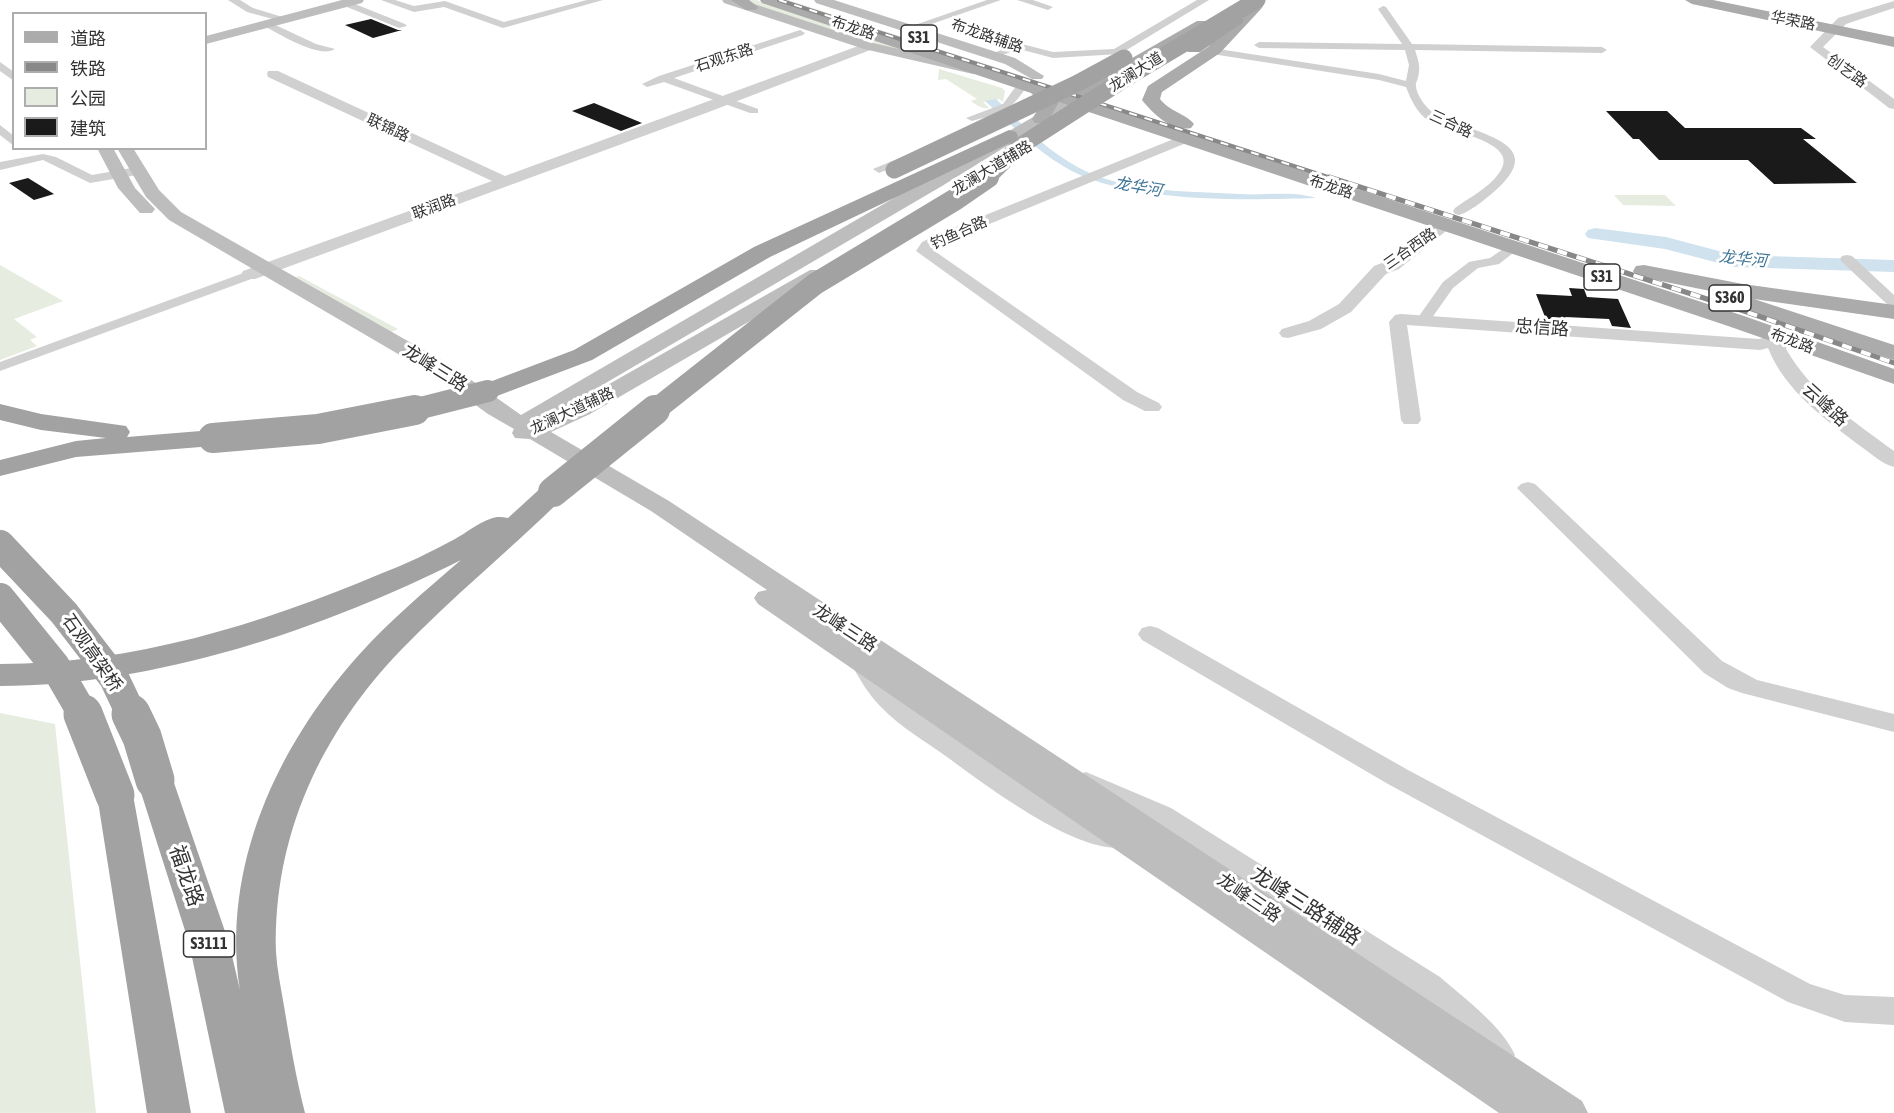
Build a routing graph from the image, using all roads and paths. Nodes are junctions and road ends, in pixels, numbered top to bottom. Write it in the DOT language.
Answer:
graph roads {
  1 [pos="233,0"];
  2 [pos="386,0"];
  3 [pos="598,0"];
  4 [pos="729,0"];
  5 [pos="767,0"];
  6 [pos="801,0"];
  7 [pos="809,0"];
  8 [pos="996,0"];
  9 [pos="1022,0"];
  10 [pos="1204,0"];
  11 [pos="1692,0"];
  12 [pos="1721,0"];
  13 [pos="350,1"];
  14 [pos="1248,2"];
  15 [pos="744,4"];
  16 [pos="824,4"];
  17 [pos="1894,4"];
  18 [pos="1048,7"];
  19 [pos="1383,9"];
  20 [pos="284,19"];
  21 [pos="269,25"];
  22 [pos="402,26"];
  23 [pos="1838,27"];
  24 [pos="911,28"];
  25 [pos="1154,29"];
  26 [pos="800,33"];
  27 [pos="1894,37"];
  28 [pos="207,39"];
  29 [pos="207,39"];
  30 [pos="1894,42"];
  31 [pos="1196,45"];
  32 [pos="1259,45"];
  33 [pos="869,46"];
  34 [pos="1408,48"];
  35 [pos="330,49"];
  36 [pos="1602,50"];
  37 [pos="987,56"];
  38 [pos="0,64"];
  39 [pos="964,64"];
  40 [pos="1116,73"];
  41 [pos="273,74"];
  42 [pos="1138,74"];
  43 [pos="992,75"];
  44 [pos="663,78"];
  45 [pos="12,79"];
  46 [pos="1031,82"];
  47 [pos="647,84"];
  48 [pos="1410,85"];
  49 [pos="1088,99"];
  50 [pos="725,101"];
  51 [pos="1894,105"];
  52 [pos="754,111"];
  53 [pos="1154,114"];
  54 [pos="1040,119"];
  55 [pos="1134,121"];
  56 [pos="1060,126"];
  57 [pos="0,128"];
  58 [pos="1185,131"];
  59 [pos="12,141"];
  60 [pos="1015,142"];
  61 [pos="20,150"];
  62 [pos="106,150"];
  63 [pos="126,150"];
  64 [pos="0,159"];
  65 [pos="0,166"];
  66 [pos="879,169"];
  67 [pos="137,171"];
  68 [pos="118,175"];
  69 [pos="503,181"];
  70 [pos="889,210"];
  71 [pos="912,217"];
  72 [pos="1452,218"];
  73 [pos="1512,247"];
  74 [pos="1852,263"];
  75 [pos="1644,271"];
  76 [pos="258,272"];
  77 [pos="1626,284"];
  78 [pos="1894,303"];
  79 [pos="1894,313"];
  80 [pos="1424,319"];
  81 [pos="1816,326"];
  82 [pos="1894,327"];
  83 [pos="1288,333"];
  84 [pos="1845,336"];
  85 [pos="1784,337"];
  86 [pos="1894,353"];
  87 [pos="722,356"];
  88 [pos="0,367"];
  89 [pos="1894,377"];
  90 [pos="487,396"];
  91 [pos="562,397"];
  92 [pos="1152,407"];
  93 [pos="582,409"];
  94 [pos="0,412"];
  95 [pos="1411,420"];
  96 [pos="524,430"];
  97 [pos="213,438"];
  98 [pos="575,455"];
  99 [pos="1894,461"];
  100 [pos="0,468"];
  101 [pos="1528,488"];
  102 [pos="553,492"];
  103 [pos="0,545"];
  104 [pos="0,598"];
  105 [pos="1150,634"];
  106 [pos="0,675"];
  107 [pos="1894,723"];
  108 [pos="155,780"];
  109 [pos="1894,1011"];
  110 [pos="1527,1098"];
  111 [pos="169,1113"];
  112 [pos="247,1113"];
  113 [pos="283,1113"];
  114 [pos="1569,1113"];
  1 -- 20 [label="street"];
  2 -- 3 [label="street"];
  4 -- 15 [label="main road, 布龙路辅路"];
  5 -- 39 [label="main road, 布龙路 / S31"];
  6 -- 16 [label="main road, 布龙路 / S31"];
  7 -- 16 [label="main road"];
  8 -- 24 [label="street"];
  9 -- 18 [label="street"];
  10 -- 25 [label="street"];
  11 -- 23 [label="main road, 华荣路"];
  12 -- 23 [label="main road, 华荣路"];
  13 -- 20 [label="main road"];
  13 -- 21 [label="main road"];
  13 -- 22 [label="street"];
  14 -- 31 [label="main road"];
  14 -- 31 [label="main road, 龙澜大道辅路"];
  14 -- 42 [label="main road, 龙澜大道辅路"];
  14 -- 60 [label="highway, 龙澜大道, bridge"];
  14 -- 90 [label="highway, bridge"];
  15 -- 33 [label="main road, 布龙路辅路"];
  16 -- 24 [label="main road, 布龙路辅路"];
  16 -- 37 [label="main road, 布龙路 / S31"];
  17 -- 23 [label="street, 创艺路"];
  19 -- 34 [label="street"];
  20 -- 28 [label="main road"];
  21 -- 29 [label="main road"];
  21 -- 35 [label="street"];
  23 -- 27 [label="main road, 华荣路"];
  23 -- 30 [label="main road, 华荣路"];
  23 -- 51 [label="street, 创艺路"];
  24 -- 37 [label="main road, 布龙路辅路"];
  25 -- 31 [label="street"];
  25 -- 37 [label="street"];
  26 -- 44 [label="street, 石观东路"];
  31 -- 40 [label="main road, 龙澜大道辅路"];
  31 -- 48 [label="street"];
  31 -- 58 [label="main road"];
  31 -- 87 [label="highway, bridge"];
  32 -- 34 [label="street"];
  33 -- 43 [label="main road, 布龙路辅路"];
  33 -- 50 [label="street, 联润路"];
  34 -- 36 [label="street"];
  34 -- 48 [label="street"];
  37 -- 39 [label="main road"];
  37 -- 46 [label="main road, 布龙路 / S31"];
  38 -- 45 [label="street"];
  39 -- 43 [label="main road, 布龙路 / S31"];
  40 -- 46 [label="main road"];
  40 -- 49 [label="main road, 龙澜大道辅路"];
  41 -- 69 [label="street, 联锦路"];
  42 -- 49 [label="main road, 龙澜大道辅路"];
  42 -- 53 [label="main road"];
  43 -- 46 [label="main road, 布龙路 / S31"];
  44 -- 47 [label="street, 石观东路"];
  44 -- 50 [label="street"];
  46 -- 49 [label="main road, 布龙路 / S31"];
  46 -- 54 [label="main road"];
  46 -- 66 [label="street"];
  48 -- 72 [label="street, 三合路"];
  49 -- 53 [label="main road, 布龙路 / S31"];
  49 -- 54 [label="main road, 龙澜大道辅路"];
  49 -- 55 [label="main road, 布龙路 / S31"];
  49 -- 56 [label="main road, 龙澜大道辅路"];
  50 -- 52 [label="street"];
  50 -- 69 [label="street, 联润路"];
  53 -- 58 [label="main road, 布龙路 / S31"];
  54 -- 60 [label="main road, 龙澜大道辅路"];
  55 -- 56 [label="main road"];
  55 -- 58 [label="main road, 布龙路 / S31"];
  56 -- 60 [label="main road, 龙澜大道辅路, bridge"];
  57 -- 59 [label="street"];
  58 -- 72 [label="main road, 布龙路 / S31"];
  58 -- 72 [label="main road, 布龙路 / S31"];
  58 -- 92 [label="street, 钓鱼合路"];
  60 -- 70 [label="main road, 龙澜大道辅路"];
  60 -- 71 [label="main road, 龙澜大道辅路"];
  60 -- 87 [label="highway, bridge"];
  60 -- 90 [label="highway"];
  61 -- 64 [label="street"];
  62 -- 68 [label="main road, 龙峰三路"];
  63 -- 67 [label="main road, 龙峰三路"];
  65 -- 68 [label="street"];
  67 -- 68 [label="street"];
  67 -- 76 [label="main road, 龙峰三路"];
  68 -- 76 [label="main road, 龙峰三路"];
  69 -- 76 [label="street, 联润路"];
  70 -- 71 [label="main road"];
  70 -- 91 [label="main road, 龙澜大道辅路"];
  71 -- 93 [label="main road, 龙澜大道辅路"];
  72 -- 73 [label="main road, 布龙路 / S31"];
  72 -- 75 [label="main road, 布龙路 / S31"];
  72 -- 83 [label="street, 三合西路"];
  73 -- 77 [label="main road, 布龙路 / S31"];
  73 -- 80 [label="street"];
  74 -- 78 [label="street"];
  75 -- 77 [label="main road"];
  75 -- 79 [label="main road"];
  75 -- 81 [label="main road, 布龙路 / S360"];
  76 -- 88 [label="street, 联润路"];
  76 -- 90 [label="main road, 龙峰三路"];
  76 -- 96 [label="main road, 龙峰三路"];
  77 -- 85 [label="main road, 布龙路 / S31"];
  79 -- 81 [label="main road"];
  80 -- 85 [label="street, 忠信路"];
  80 -- 95 [label="street, 忠信路"];
  81 -- 84 [label="main road, 布龙路 / S360"];
  81 -- 85 [label="main road"];
  82 -- 84 [label="main road"];
  84 -- 85 [label="main road"];
  84 -- 86 [label="main road, 布龙路 / S360"];
  85 -- 89 [label="main road, 布龙路"];
  85 -- 99 [label="street, 云峰路"];
  87 -- 102 [label="highway, bridge"];
  90 -- 91 [label="main road"];
  90 -- 96 [label="main road, 龙峰三路"];
  90 -- 97 [label="highway, bridge"];
  91 -- 96 [label="main road, 龙澜大道辅路"];
  93 -- 96 [label="main road, 龙澜大道辅路"];
  93 -- 98 [label="main road"];
  94 -- 97 [label="highway"];
  96 -- 98 [label="main road, 龙峰三路"];
  96 -- 110 [label="main road, 龙峰三路"];
  97 -- 100 [label="highway"];
  98 -- 110 [label="main road, 龙峰三路"];
  101 -- 107 [label="street"];
  102 -- 106 [label="highway"];
  102 -- 113 [label="highway"];
  103 -- 108 [label="highway, 石观高架桥 / S3111, bridge"];
  104 -- 111 [label="highway, 石观高架桥, bridge"];
  105 -- 109 [label="street"];
  108 -- 112 [label="highway, 福龙路 / S3111"];
  110 -- 114 [label="main road, 龙峰三路"];
}
